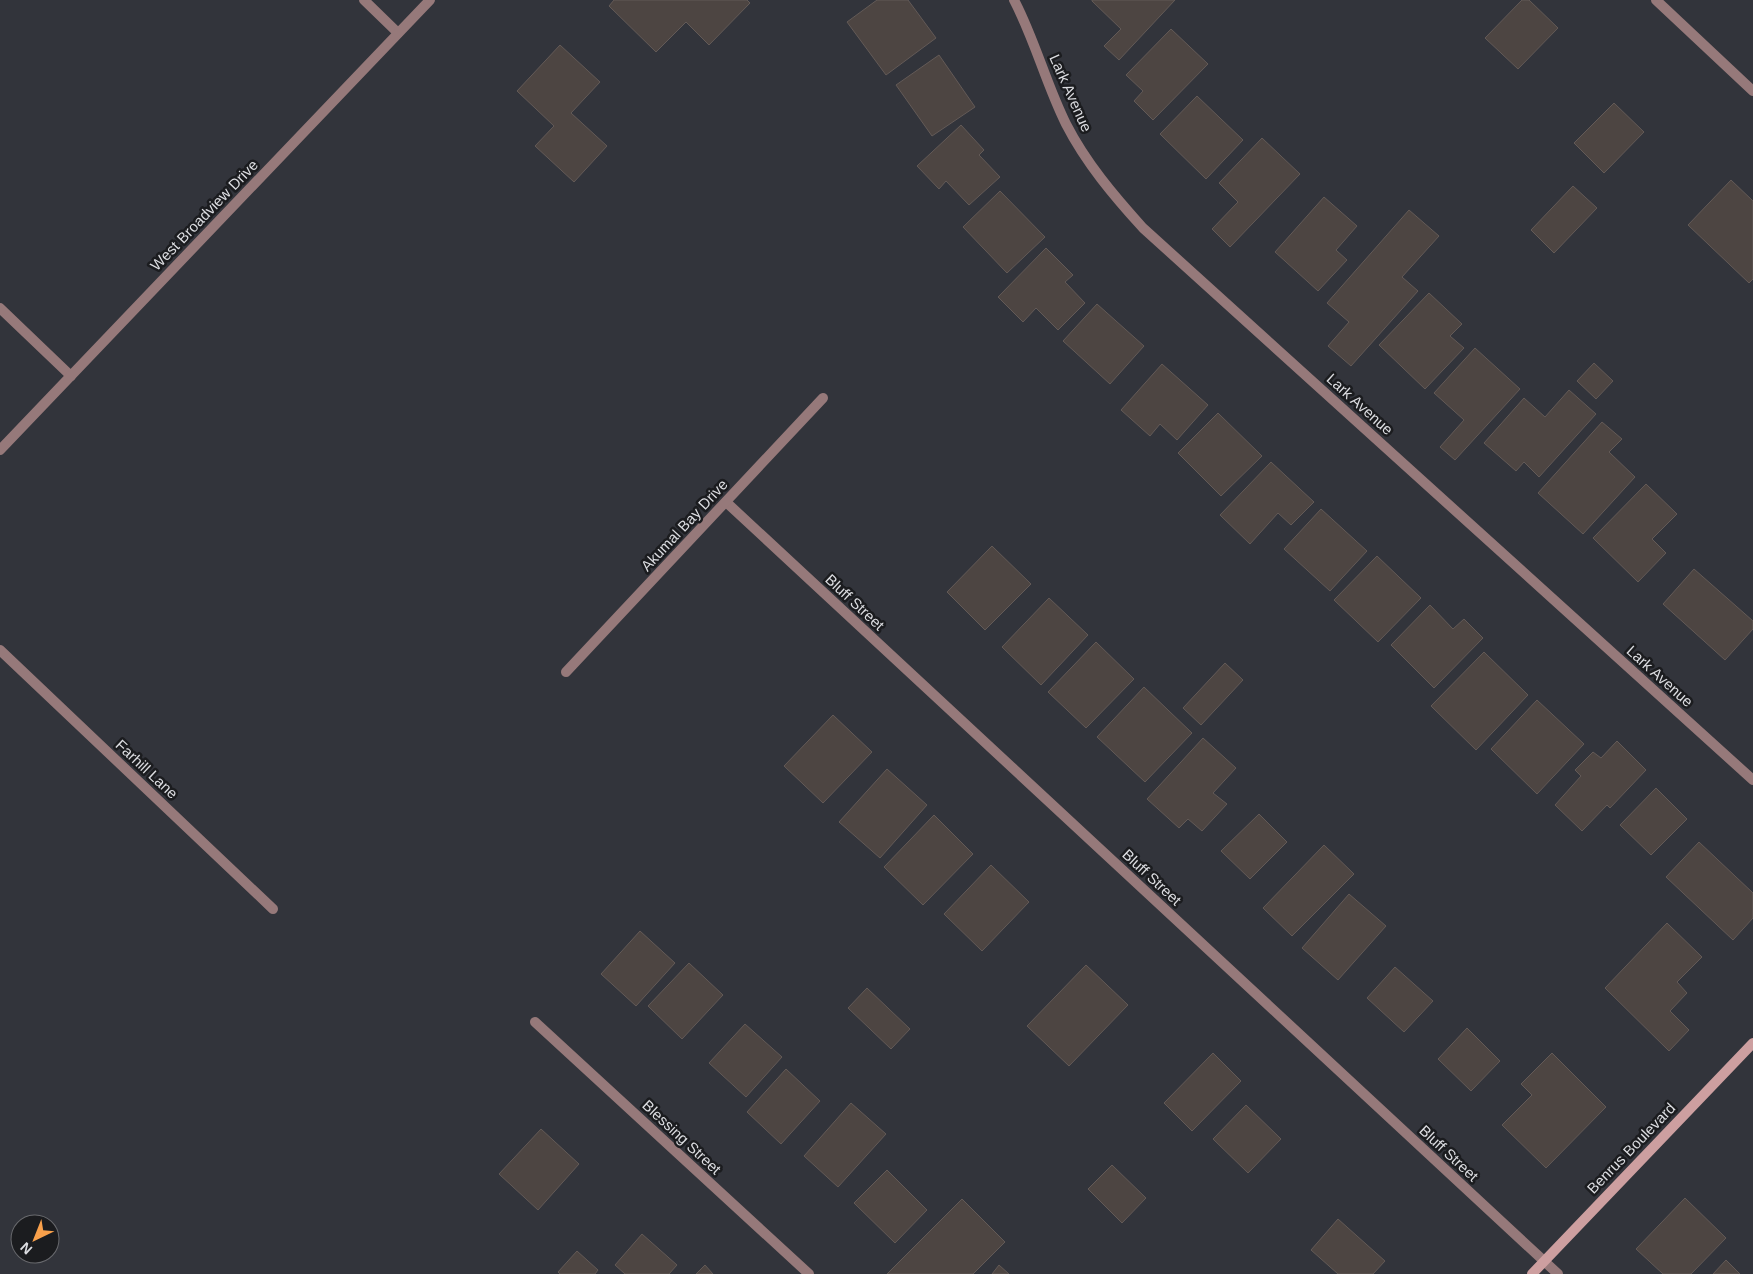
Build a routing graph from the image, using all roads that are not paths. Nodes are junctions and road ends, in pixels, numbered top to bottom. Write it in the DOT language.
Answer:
graph roads {
  1 [pos="364,0"];
  2 [pos="430,0"];
  3 [pos="1014,0"];
  4 [pos="1656,0"];
  5 [pos="398,33"];
  6 [pos="1753,91"];
  7 [pos="0,308"];
  8 [pos="71,376"];
  9 [pos="823,398"];
  10 [pos="0,450"];
  11 [pos="726,502"];
  12 [pos="0,650"];
  13 [pos="566,672"];
  14 [pos="1753,780"];
  15 [pos="273,909"];
  16 [pos="535,1022"];
  17 [pos="1753,1043"];
  18 [pos="1544,1261"];
  19 [pos="809,1274"];
  20 [pos="1532,1274"];
  21 [pos="1558,1274"];
  1 -- 5 [label="street"];
  2 -- 5 [label="street, West Broadview Drive"];
  3 -- 14 [label="street, Lark Avenue"];
  4 -- 6 [label="street"];
  5 -- 8 [label="street, West Broadview Drive"];
  7 -- 8 [label="street"];
  8 -- 10 [label="street, West Broadview Drive"];
  9 -- 11 [label="street, Akumal Bay Drive"];
  11 -- 13 [label="street, Akumal Bay Drive"];
  11 -- 18 [label="street, Bluff Street"];
  12 -- 15 [label="street, Farhill Lane"];
  16 -- 19 [label="street, Blessing Street"];
  17 -- 18 [label="street, Benrus Boulevard"];
  18 -- 20 [label="street, Benrus Boulevard"];
  18 -- 21 [label="street, Bluff Street"];
}
